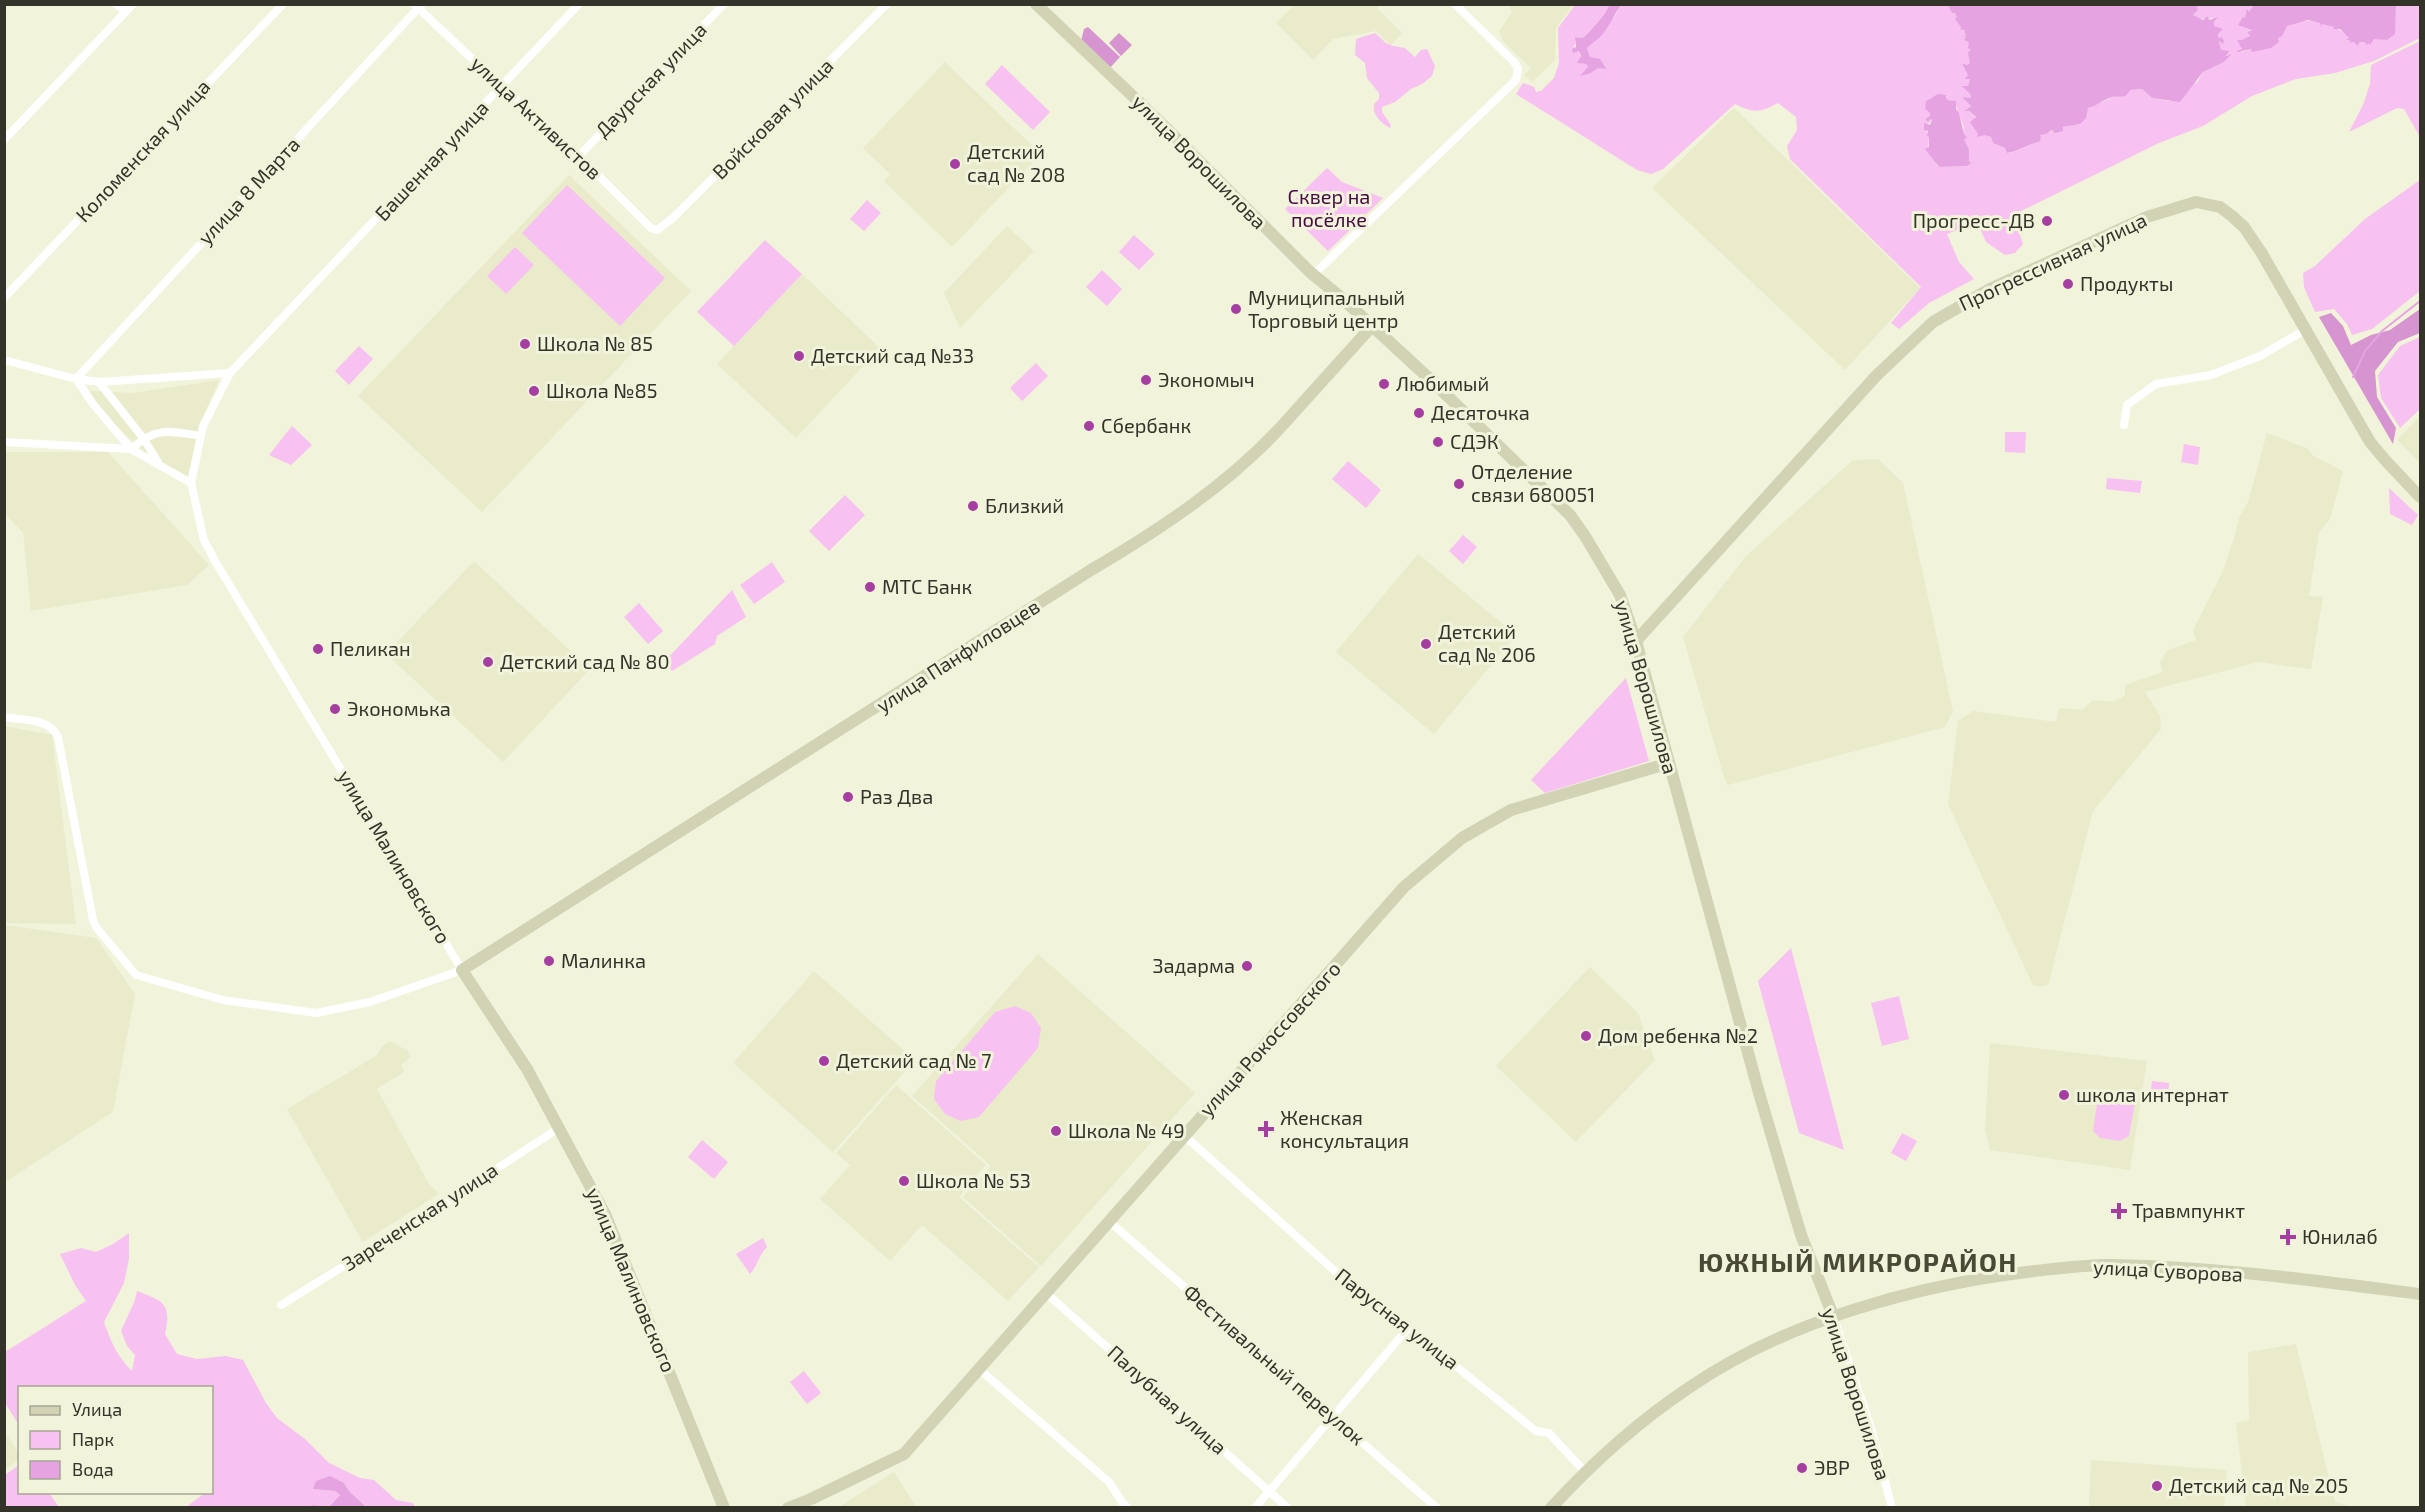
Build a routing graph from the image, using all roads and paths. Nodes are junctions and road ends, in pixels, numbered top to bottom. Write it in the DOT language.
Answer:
graph roads {
  1 [pos="116,4"];
  2 [pos="133,4"];
  3 [pos="283,4"];
  4 [pos="579,4"];
  5 [pos="724,4"];
  6 [pos="887,4"];
  7 [pos="1036,4"];
  8 [pos="1455,4"];
  9 [pos="419,6"];
  10 [pos="125,11"];
  11 [pos="502,87"];
  12 [pos="4,140"];
  13 [pos="579,156"];
  14 [pos="657,230"];
  15 [pos="358,239"];
  16 [pos="1313,275"];
  17 [pos="4,298"];
  18 [pos="1372,326"];
  19 [pos="2305,330"];
  20 [pos="4,360"];
  21 [pos="230,373"];
  22 [pos="76,379"];
  23 [pos="99,382"];
  24 [pos="2124,425"];
  25 [pos="201,436"];
  26 [pos="143,438"];
  27 [pos="4,442"];
  28 [pos="131,449"];
  29 [pos="159,465"];
  30 [pos="191,483"];
  31 [pos="2421,497"];
  32 [pos="1636,641"];
  33 [pos="4,717"];
  34 [pos="1669,763"];
  35 [pos="462,970"];
  36 [pos="559,1128"];
  37 [pos="1185,1136"];
  38 [pos="1110,1222"];
  39 [pos="1046,1293"];
  40 [pos="2421,1294"];
  41 [pos="282,1305"];
  42 [pos="1834,1318"];
  43 [pos="1409,1328"];
  44 [pos="979,1369"];
  45 [pos="1333,1416"];
  46 [pos="1585,1472"];
  47 [pos="1269,1491"];
  48 [pos="724,1508"];
  49 [pos="788,1508"];
  50 [pos="1128,1508"];
  51 [pos="1255,1508"];
  52 [pos="1288,1508"];
  53 [pos="1437,1508"];
  54 [pos="1551,1508"];
  55 [pos="1892,1508"];
  1 -- 10 [label="street"];
  2 -- 10 [label="street"];
  3 -- 17 [label="street, Коломенская улица"];
  4 -- 11 [label="street, Башенная улица"];
  5 -- 13 [label="street, Даурская улица"];
  6 -- 14 [label="street, Войсковая улица"];
  7 -- 16 [label="street, улица Ворошилова"];
  8 -- 16 [label="street"];
  9 -- 11 [label="street, улица Активистов"];
  9 -- 22 [label="street, улица 8 Марта"];
  10 -- 12 [label="street"];
  11 -- 13 [label="street, улица Активистов"];
  11 -- 15 [label="street, Башенная улица"];
  13 -- 14 [label="street, улица Активистов"];
  15 -- 21 [label="street, улица Малиновского"];
  16 -- 18 [label="street, улица Ворошилова"];
  18 -- 32 [label="street, улица Ворошилова"];
  18 -- 35 [label="street, улица Панфиловцев"];
  19 -- 24 [label="street"];
  19 -- 31 [label="street, Прогрессивная улица"];
  19 -- 32 [label="street, Прогрессивная улица"];
  20 -- 22 [label="street"];
  21 -- 23 [label="street"];
  21 -- 25 [label="street, улица Малиновского"];
  22 -- 23 [label="street"];
  22 -- 28 [label="street"];
  23 -- 26 [label="street"];
  25 -- 26 [label="street"];
  25 -- 30 [label="street, улица Малиновского"];
  26 -- 28 [label="street"];
  26 -- 29 [label="street"];
  27 -- 28 [label="street"];
  28 -- 29 [label="street"];
  29 -- 30 [label="street"];
  30 -- 35 [label="street, улица Малиновского"];
  32 -- 34 [label="street, улица Ворошилова"];
  33 -- 35 [label="street"];
  34 -- 37 [label="street, улица Рокоссовского"];
  34 -- 42 [label="street, улица Ворошилова"];
  35 -- 36 [label="street, улица Малиновского"];
  36 -- 41 [label="street, Зареченская улица"];
  36 -- 48 [label="street, улица Малиновского"];
  37 -- 38 [label="street, улица Рокоссовского"];
  37 -- 43 [label="street, Парусная улица"];
  38 -- 39 [label="street, улица Рокоссовского"];
  38 -- 45 [label="street, Фестивальный переулок"];
  39 -- 44 [label="street, улица Рокоссовского"];
  39 -- 47 [label="street, Палубная улица"];
  40 -- 42 [label="street, улица Суворова"];
  42 -- 46 [label="street, улица Суворова"];
  42 -- 55 [label="street, улица Ворошилова"];
  43 -- 45 [label="street"];
  43 -- 46 [label="street, Парусная улица"];
  44 -- 49 [label="street, улица Рокоссовского"];
  44 -- 50 [label="street"];
  45 -- 47 [label="street"];
  45 -- 53 [label="street, Фестивальный переулок"];
  46 -- 54 [label="street, улица Суворова"];
  47 -- 51 [label="street"];
  47 -- 52 [label="street, Палубная улица"];
}
